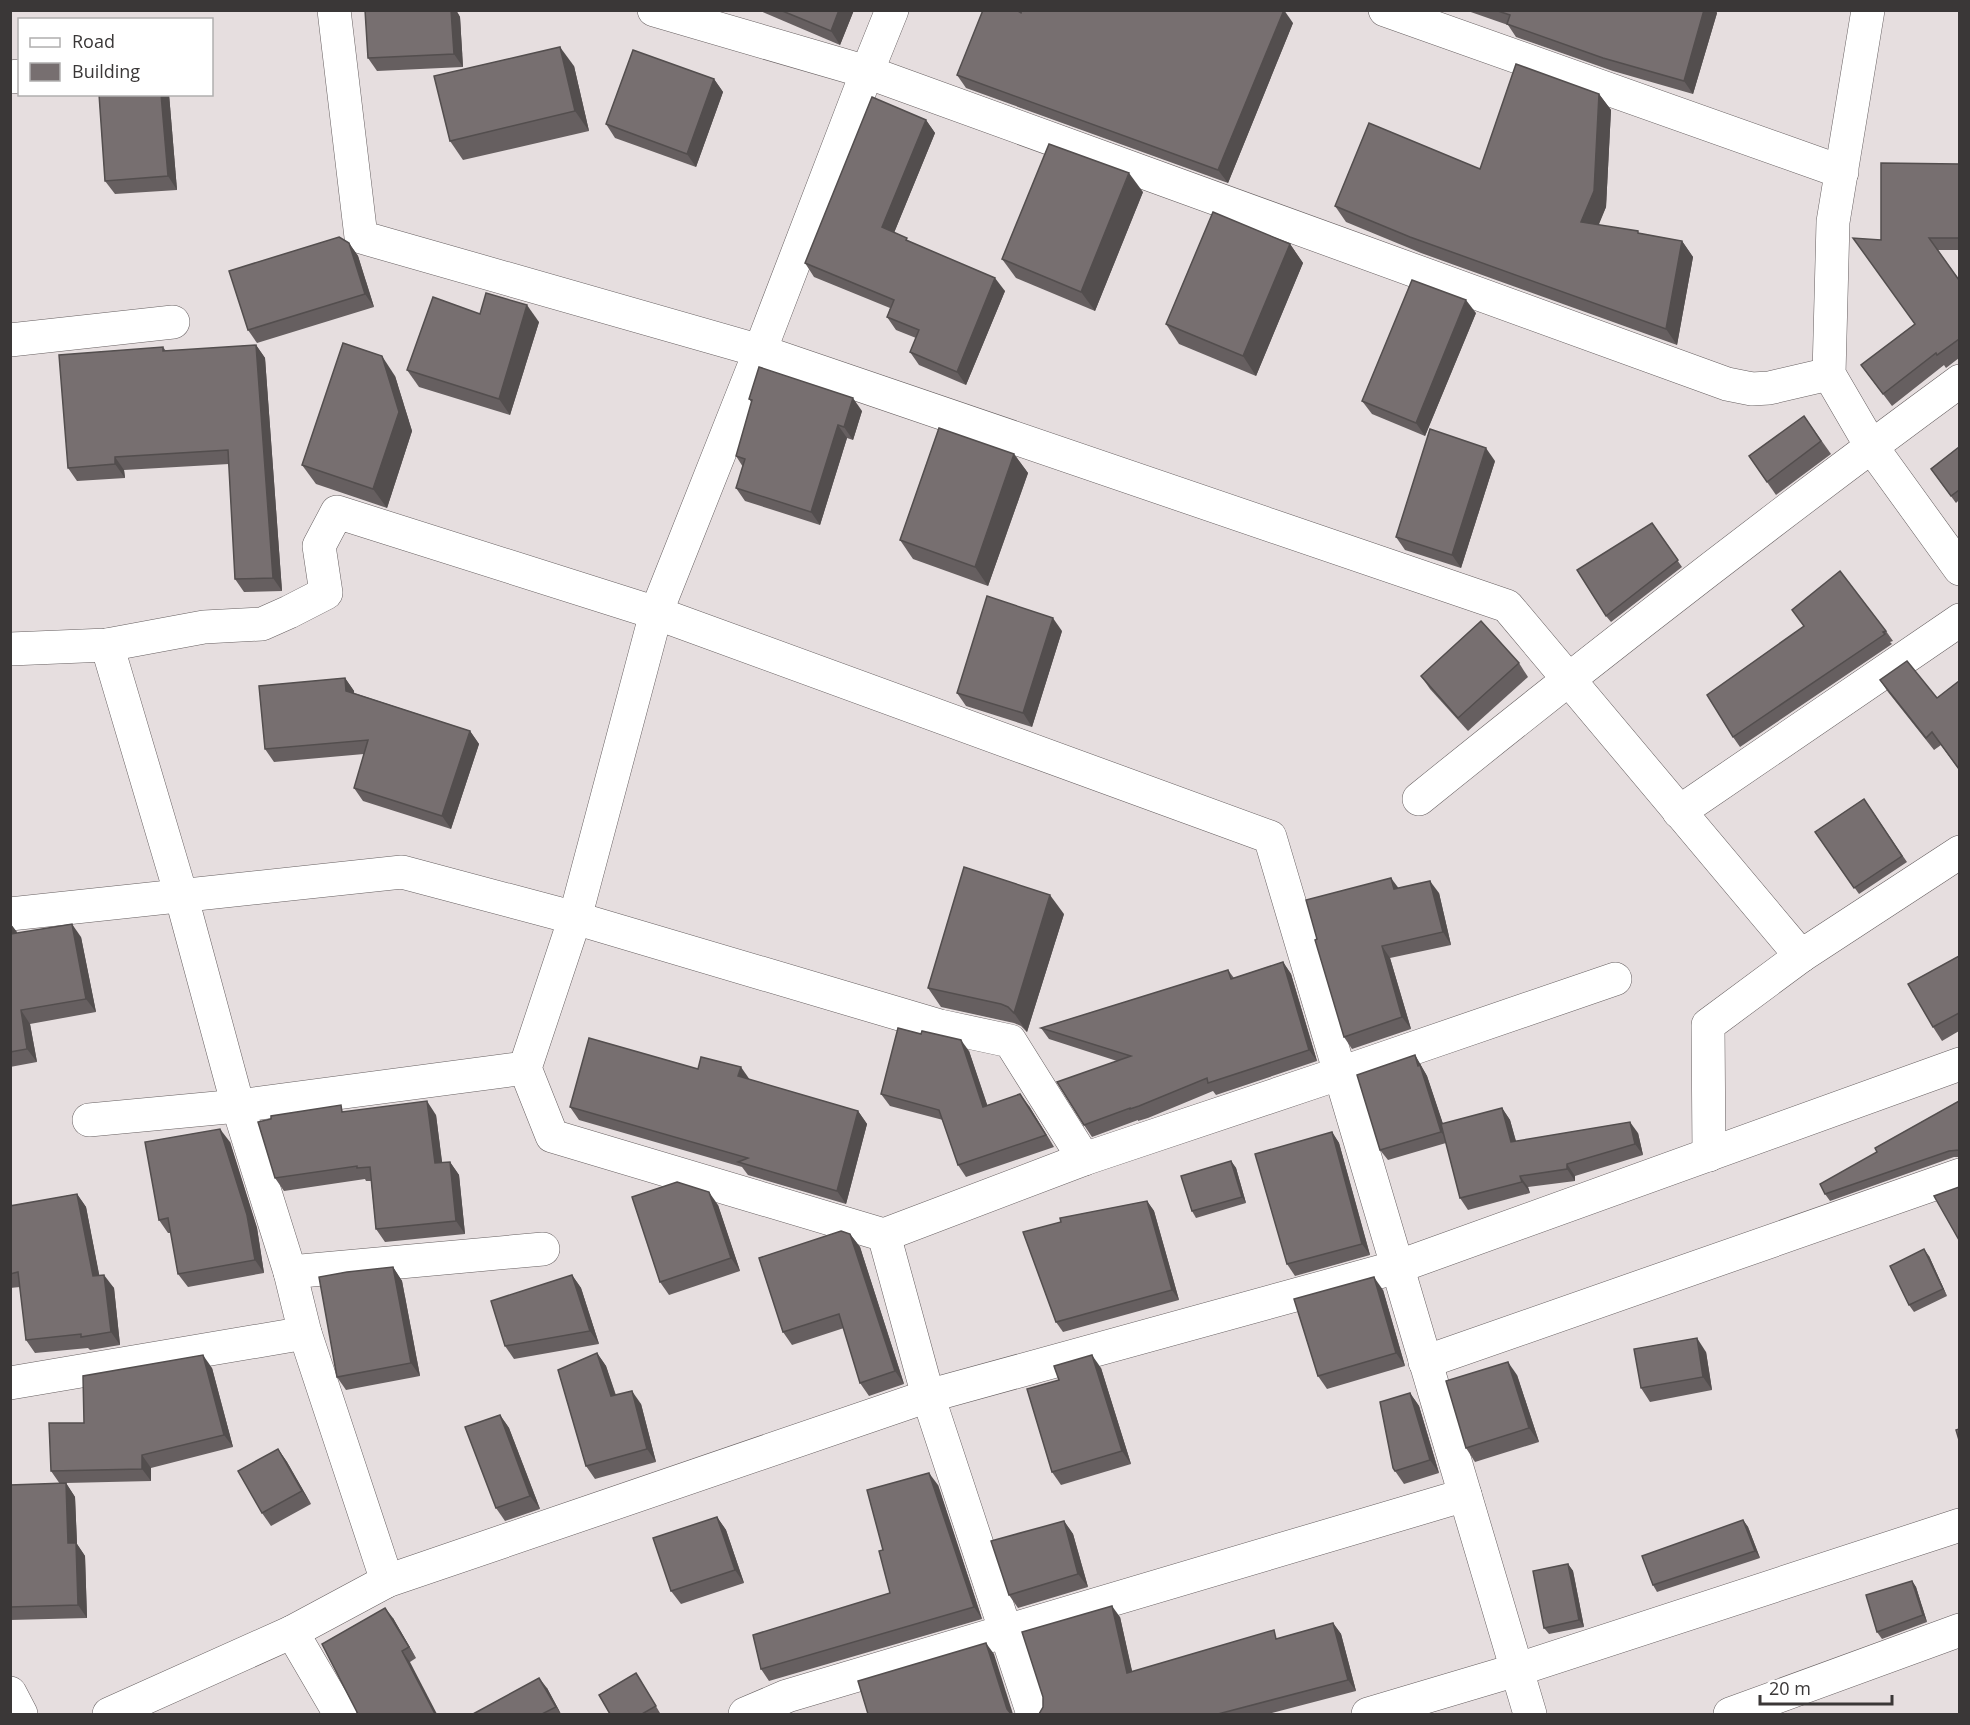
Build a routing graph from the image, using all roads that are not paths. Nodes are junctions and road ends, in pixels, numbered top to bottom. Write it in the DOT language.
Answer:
graph roads {
  1 [pos="334,10"];
  2 [pos="654,10"];
  3 [pos="892,10"];
  4 [pos="1385,10"];
  5 [pos="1868,10"];
  6 [pos="867,72"];
  7 [pos="1842,172"];
  8 [pos="173,322"];
  9 [pos="10,340"];
  10 [pos="760,351"];
  11 [pos="1829,374"];
  12 [pos="1959,381"];
  13 [pos="1871,446"];
  14 [pos="1959,569"];
  15 [pos="656,614"];
  16 [pos="1959,620"];
  17 [pos="107,645"];
  18 [pos="10,649"];
  19 [pos="1569,678"];
  20 [pos="1419,799"];
  21 [pos="1679,812"];
  22 [pos="1959,852"];
  23 [pos="181,895"];
  24 [pos="10,914"];
  25 [pos="575,918"];
  26 [pos="1801,956"];
  27 [pos="1615,980"];
  28 [pos="1959,1064"];
  29 [pos="525,1068"];
  30 [pos="1341,1073"];
  31 [pos="237,1106"];
  32 [pos="89,1120"];
  33 [pos="1709,1155"];
  34 [pos="1084,1158"];
  35 [pos="1959,1175"];
  36 [pos="884,1235"];
  37 [pos="543,1249"];
  38 [pos="1397,1267"];
  39 [pos="290,1272"];
  40 [pos="305,1333"];
  41 [pos="1425,1362"];
  42 [pos="10,1383"];
  43 [pos="927,1396"];
  44 [pos="1465,1495"];
  45 [pos="1959,1525"];
  46 [pos="387,1581"];
  47 [pos="1959,1630"];
  48 [pos="1005,1631"];
  49 [pos="292,1632"];
  50 [pos="1516,1671"];
  51 [pos="10,1693"];
  52 [pos="1766,1709"];
  53 [pos="21,1714"];
  54 [pos="109,1714"];
  55 [pos="340,1714"];
  56 [pos="745,1714"];
  57 [pos="1034,1714"];
  58 [pos="1368,1714"];
  59 [pos="1530,1714"];
  60 [pos="1730,1714"];
  1 -- 10 [label="street"];
  2 -- 6 [label="street"];
  3 -- 6 [label="street"];
  4 -- 7 [label="street"];
  5 -- 7 [label="street"];
  6 -- 10 [label="street"];
  6 -- 11 [label="street"];
  7 -- 11 [label="street"];
  8 -- 9 [label="street"];
  10 -- 15 [label="street"];
  10 -- 19 [label="street"];
  11 -- 13 [label="street"];
  12 -- 13 [label="street"];
  13 -- 14 [label="street"];
  13 -- 19 [label="street"];
  15 -- 17 [label="street"];
  15 -- 25 [label="street"];
  15 -- 30 [label="street"];
  16 -- 21 [label="street"];
  17 -- 18 [label="street"];
  17 -- 23 [label="street"];
  19 -- 20 [label="street"];
  19 -- 21 [label="street"];
  21 -- 26 [label="street"];
  22 -- 26 [label="street"];
  23 -- 24 [label="street"];
  23 -- 25 [label="street"];
  23 -- 31 [label="street"];
  25 -- 29 [label="street"];
  25 -- 34 [label="street"];
  26 -- 33 [label="street"];
  27 -- 30 [label="street"];
  28 -- 33 [label="street"];
  29 -- 31 [label="street"];
  29 -- 36 [label="street"];
  30 -- 34 [label="street"];
  30 -- 38 [label="street"];
  31 -- 32 [label="street"];
  31 -- 39 [label="street"];
  33 -- 38 [label="street"];
  34 -- 36 [label="street"];
  35 -- 41 [label="street"];
  36 -- 43 [label="street"];
  37 -- 39 [label="street"];
  38 -- 41 [label="street"];
  38 -- 43 [label="street"];
  39 -- 40 [label="street"];
  40 -- 42 [label="street"];
  40 -- 46 [label="street"];
  41 -- 44 [label="street"];
  43 -- 46 [label="street"];
  43 -- 48 [label="street"];
  44 -- 48 [label="street"];
  44 -- 50 [label="street"];
  45 -- 50 [label="street"];
  46 -- 49 [label="street"];
  47 -- 52 [label="street"];
  48 -- 56 [label="street"];
  48 -- 57 [label="street"];
  49 -- 54 [label="street"];
  49 -- 55 [label="street"];
  50 -- 58 [label="street"];
  50 -- 59 [label="street"];
  51 -- 53 [label="street"];
  52 -- 60 [label="street"];
}
